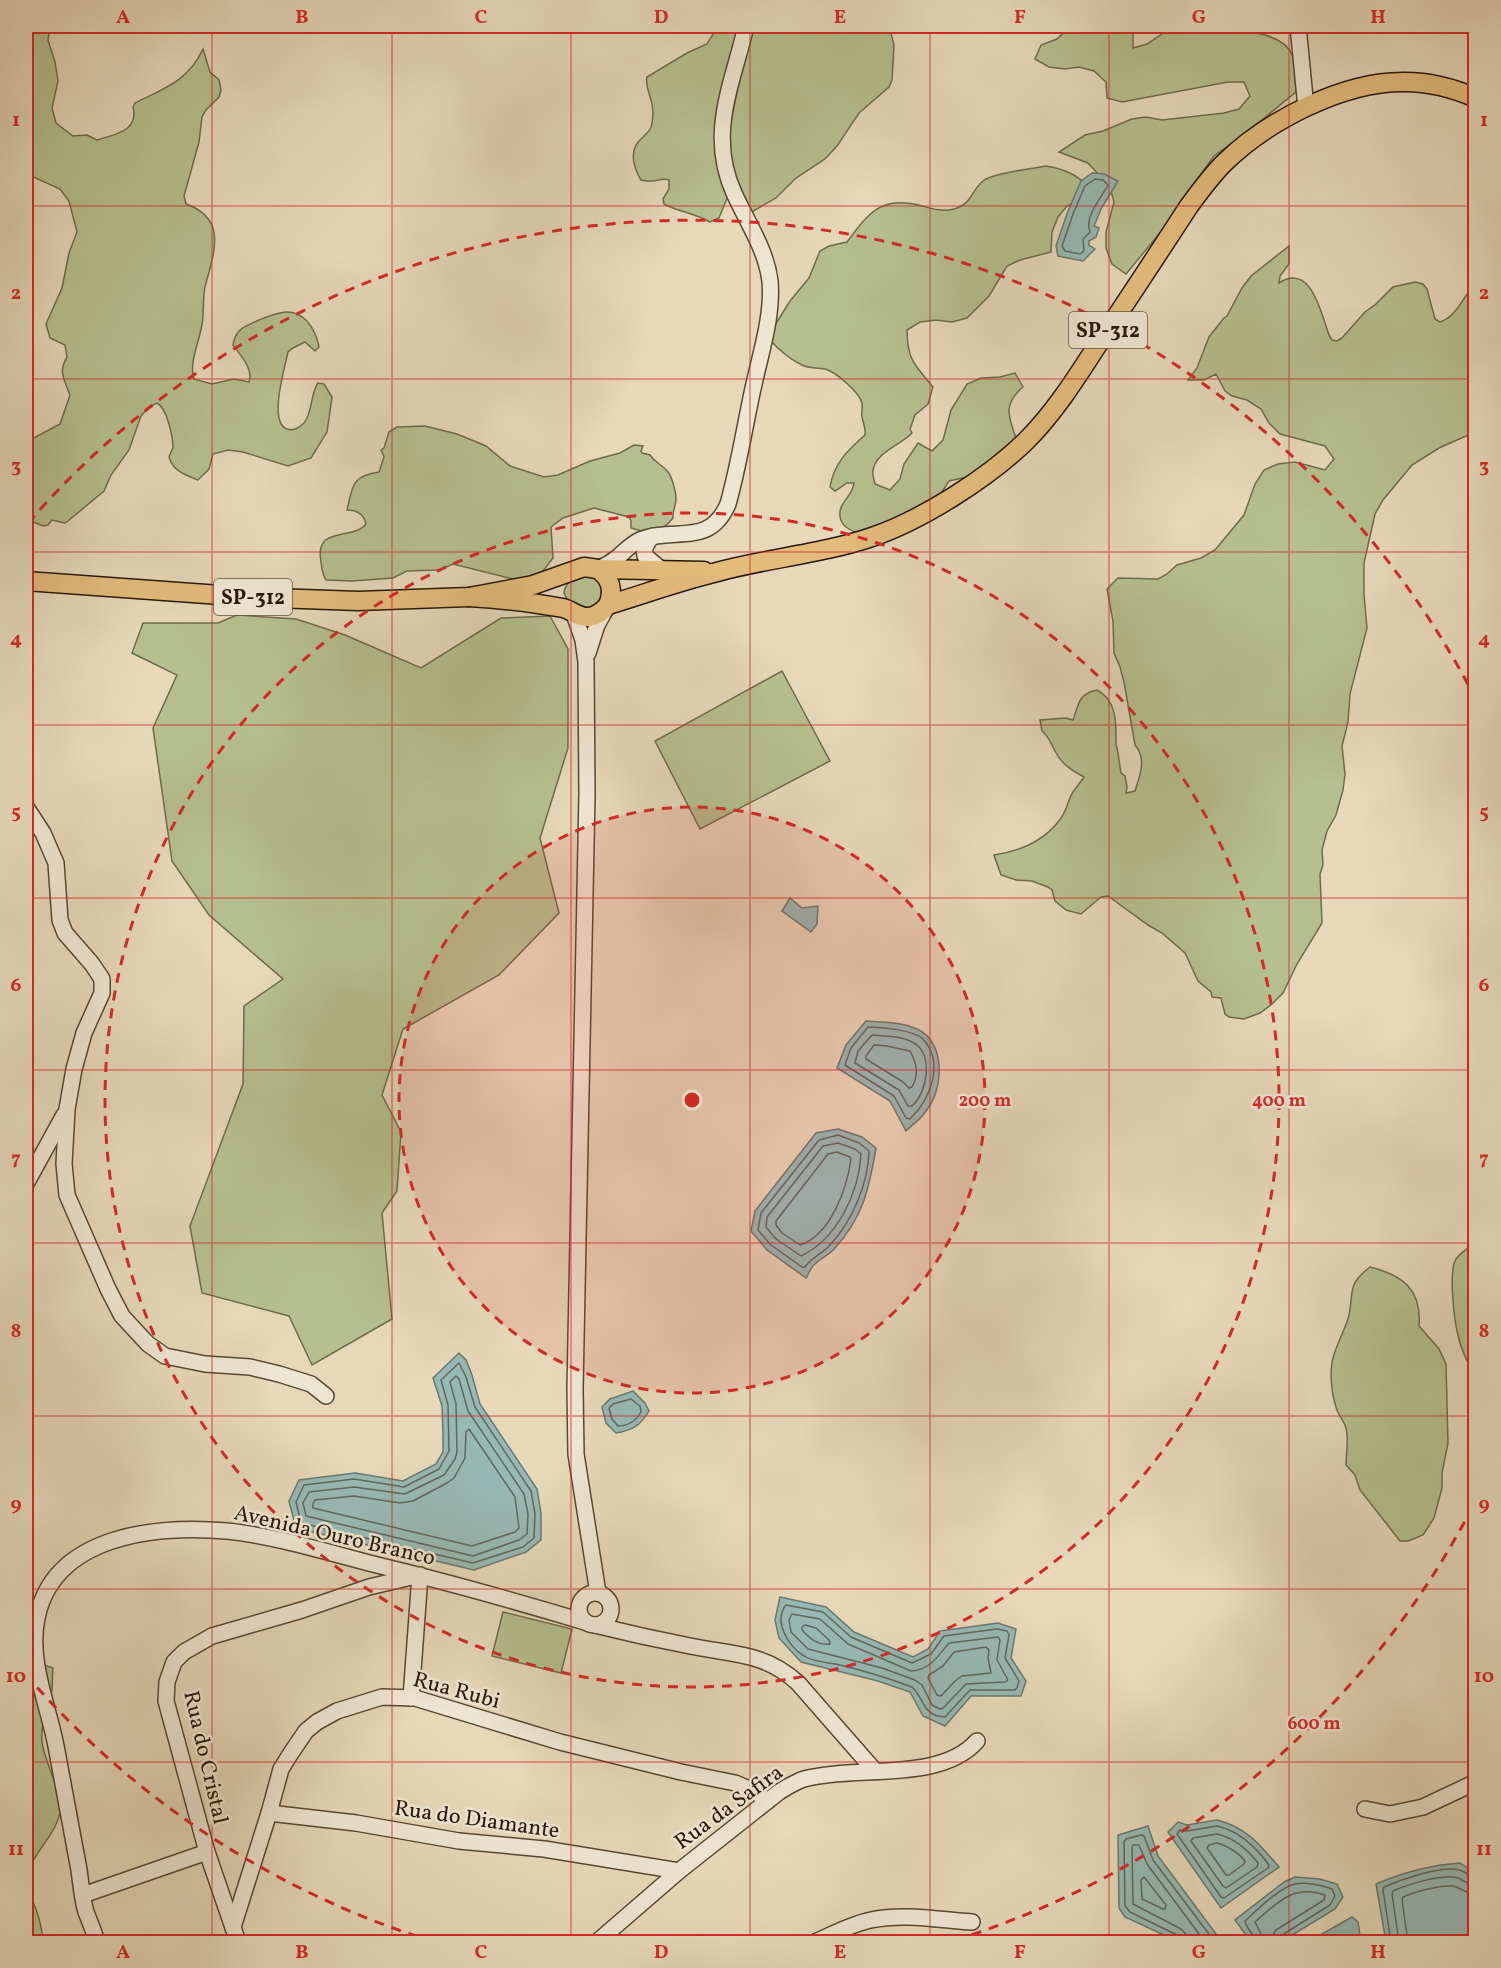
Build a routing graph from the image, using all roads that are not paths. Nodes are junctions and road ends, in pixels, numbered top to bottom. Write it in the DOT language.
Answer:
graph roads {
  1 [pos="746,26"];
  2 [pos="1298,26"];
  3 [pos="1476,98"];
  4 [pos="1306,108"];
  5 [pos="653,536"];
  6 [pos="598,569"];
  7 [pos="662,570"];
  8 [pos="718,571"];
  9 [pos="570,573"];
  10 [pos="30,580"];
  11 [pos="469,597"];
  12 [pos="608,605"];
  13 [pos="571,611"];
  14 [pos="585,662"];
  15 [pos="26,807"];
  16 [pos="67,1109"];
  17 [pos="26,1184"];
  18 [pos="326,1396"];
  19 [pos="420,1575"];
  20 [pos="598,1593"];
  21 [pos="581,1600"];
  22 [pos="558,1614"];
  23 [pos="596,1622"];
  24 [pos="411,1698"];
  25 [pos="977,1741"];
  26 [pos="874,1771"];
  27 [pos="1476,1782"];
  28 [pos="767,1801"];
  29 [pos="1365,1809"];
  30 [pos="269,1812"];
  31 [pos="207,1852"];
  32 [pos="679,1871"];
  33 [pos="84,1895"];
  34 [pos="972,1923"];
  35 [pos="233,1927"];
  36 [pos="97,1942"];
  37 [pos="238,1942"];
  38 [pos="597,1942"];
  39 [pos="815,1942"];
  1 -- 5 [label="street"];
  2 -- 4 [label="street"];
  3 -- 4 [label="main road, SP-312"];
  4 -- 8 [label="main road, SP-312"];
  5 -- 6 [label="street"];
  5 -- 7 [label="street"];
  6 -- 7 [label="main road, SP-312"];
  6 -- 9 [label="main road, SP-312"];
  6 -- 12 [label="main road"];
  7 -- 8 [label="main road, SP-312"];
  8 -- 12 [label="main road, SP-312"];
  9 -- 11 [label="main road, SP-312"];
  9 -- 13 [label="main road"];
  10 -- 11 [label="main road, SP-312"];
  11 -- 13 [label="main road, SP-312"];
  12 -- 13 [label="main road, SP-312"];
  12 -- 14 [label="street"];
  13 -- 14 [label="street"];
  14 -- 20 [label="street"];
  15 -- 16 [label="street"];
  16 -- 17 [label="street"];
  16 -- 18 [label="street"];
  19 -- 22 [label="street, Avenida Ouro Branco"];
  19 -- 24 [label="street"];
  19 -- 31 [label="street, Rua do Cristal"];
  19 -- 33 [label="street, Avenida Ouro Branco"];
  20 -- 21 [label="street"];
  20 -- 23 [label="street"];
  21 -- 22 [label="street"];
  21 -- 23 [label="street"];
  22 -- 23 [label="street, Avenida Ouro Branco"];
  23 -- 26 [label="street, Avenida Ouro Branco"];
  24 -- 28 [label="street, Rua Rubi"];
  24 -- 30 [label="street, Rua Rubi"];
  25 -- 26 [label="street, Rua da Safira"];
  26 -- 28 [label="street, Rua da Safira"];
  27 -- 29 [label="street"];
  28 -- 32 [label="street, Rua da Safira"];
  30 -- 32 [label="street, Rua do Diamante"];
  30 -- 35 [label="street, Rua Rubi"];
  31 -- 33 [label="street"];
  31 -- 35 [label="street, Rua do Cristal"];
  32 -- 38 [label="street, Rua da Safira"];
  33 -- 36 [label="street, Avenida Ouro Branco"];
  34 -- 39 [label="street"];
  35 -- 37 [label="street, Rua do Cristal"];
}
